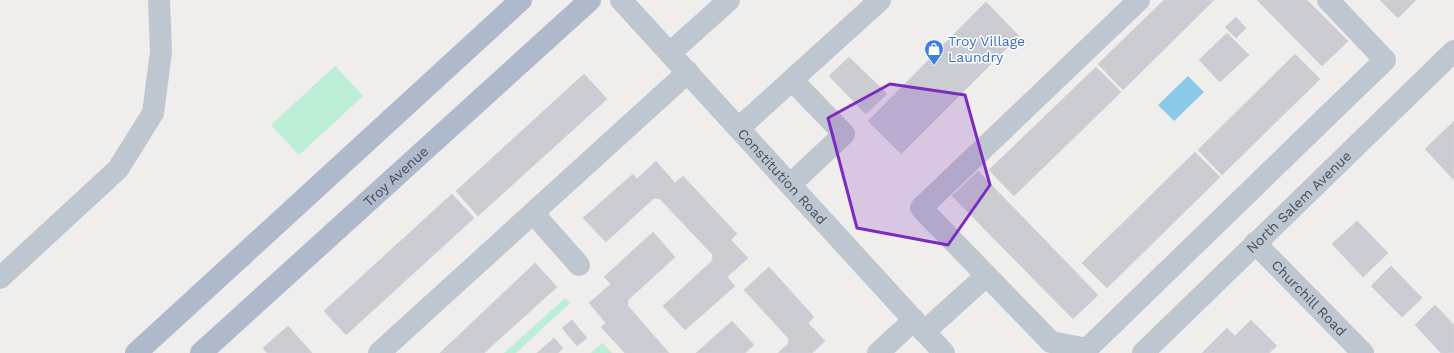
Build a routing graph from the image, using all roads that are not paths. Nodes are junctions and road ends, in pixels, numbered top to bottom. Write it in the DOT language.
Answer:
graph roads {
  1 [pos="159,0"];
  2 [pos="521,0"];
  3 [pos="590,0"];
  4 [pos="621,0"];
  5 [pos="729,0"];
  6 [pos="880,0"];
  7 [pos="1139,0"];
  8 [pos="1328,0"];
  9 [pos="1454,51"];
  10 [pos="670,53"];
  11 [pos="688,72"];
  12 [pos="792,80"];
  13 [pos="740,128"];
  14 [pos="791,184"];
  15 [pos="533,213"];
  16 [pos="1255,243"];
  17 [pos="579,265"];
  18 [pos="986,276"];
  19 [pos="0,278"];
  20 [pos="919,326"];
  21 [pos="136,353"];
  22 [pos="201,353"];
  23 [pos="379,353"];
  24 [pos="878,353"];
  25 [pos="944,353"];
  26 [pos="1143,353"];
  27 [pos="1363,353"];
  1 -- 19 [label="street"];
  2 -- 21 [label="main road"];
  3 -- 22 [label="main road, Troy Avenue"];
  4 -- 10 [label="street, Constitution Road"];
  5 -- 10 [label="street"];
  6 -- 12 [label="street"];
  7 -- 18 [label="street"];
  8 -- 18 [label="street"];
  9 -- 16 [label="street, North Salem Avenue"];
  10 -- 11 [label="street, Constitution Road"];
  11 -- 13 [label="street, Constitution Road"];
  11 -- 15 [label="street"];
  12 -- 13 [label="street"];
  12 -- 14 [label="street"];
  13 -- 14 [label="street, Constitution Road"];
  14 -- 20 [label="street, Constitution Road"];
  15 -- 17 [label="street"];
  15 -- 23 [label="street"];
  16 -- 26 [label="street, North Salem Avenue"];
  16 -- 27 [label="street, Churchill Road"];
  18 -- 20 [label="street"];
  20 -- 24 [label="street"];
  20 -- 25 [label="street, Constitution Road"];
}
